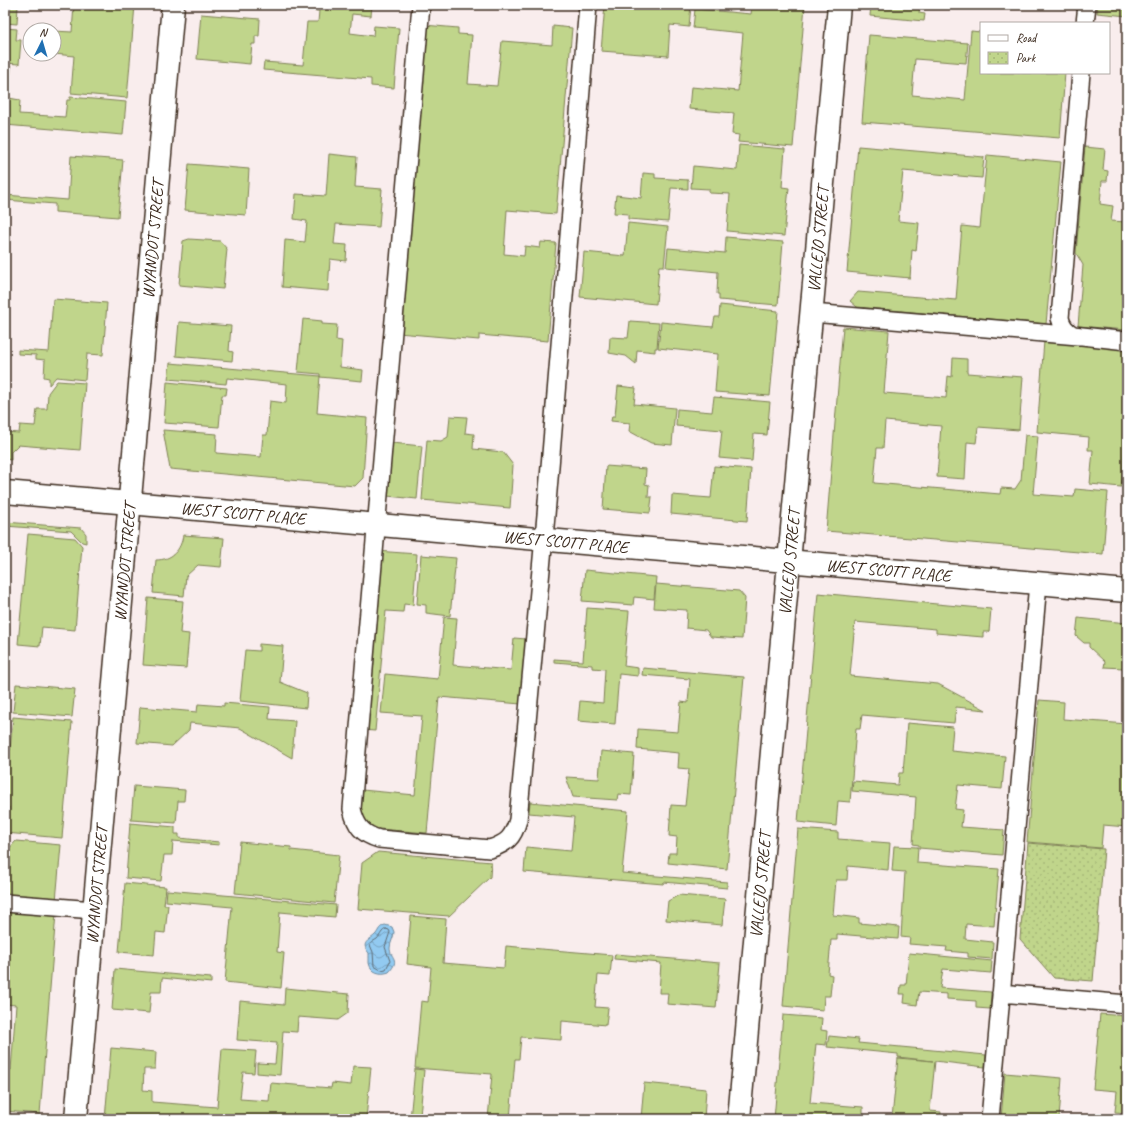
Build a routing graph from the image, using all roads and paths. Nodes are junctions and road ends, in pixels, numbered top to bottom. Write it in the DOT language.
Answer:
graph roads {
  1 [pos="173,5"];
  2 [pos="421,5"];
  3 [pos="588,5"];
  4 [pos="839,5"];
  5 [pos="1087,5"];
  6 [pos="1085,22"];
  7 [pos="1081,74"];
  8 [pos="1060,311"];
  9 [pos="812,313"];
  10 [pos="1036,332"];
  11 [pos="1080,336"];
  12 [pos="1127,340"];
  13 [pos="5,492"];
  14 [pos="129,503"];
  15 [pos="376,525"];
  16 [pos="544,540"];
  17 [pos="789,561"];
  18 [pos="1038,583"];
  19 [pos="1127,591"];
  20 [pos="5,903"];
  21 [pos="94,910"];
  22 [pos="1001,993"];
  23 [pos="1127,1004"];
  24 [pos="76,1119"];
  25 [pos="739,1119"];
  26 [pos="990,1119"];
  1 -- 14 [label="street, WYANDOT STREET"];
  2 -- 15 [label="lane"];
  3 -- 16 [label="lane"];
  4 -- 9 [label="street, VALLEJO STREET"];
  5 -- 6 [label="lane"];
  7 -- 8 [label="lane"];
  8 -- 10 [label="lane"];
  8 -- 11 [label="lane"];
  9 -- 10 [label="lane"];
  9 -- 17 [label="street, VALLEJO STREET"];
  10 -- 11 [label="lane"];
  11 -- 12 [label="lane"];
  13 -- 14 [label="street, WEST SCOTT PLACE"];
  14 -- 15 [label="street, WEST SCOTT PLACE"];
  14 -- 21 [label="street, WYANDOT STREET"];
  15 -- 16 [label="street, WEST SCOTT PLACE"];
  15 -- 16 [label="lane"];
  16 -- 17 [label="street, WEST SCOTT PLACE"];
  17 -- 18 [label="street, WEST SCOTT PLACE"];
  17 -- 25 [label="street, VALLEJO STREET"];
  18 -- 19 [label="street, WEST SCOTT PLACE"];
  18 -- 22 [label="lane"];
  20 -- 21 [label="lane"];
  21 -- 24 [label="street, WYANDOT STREET"];
  22 -- 23 [label="lane"];
  22 -- 26 [label="lane"];
}
